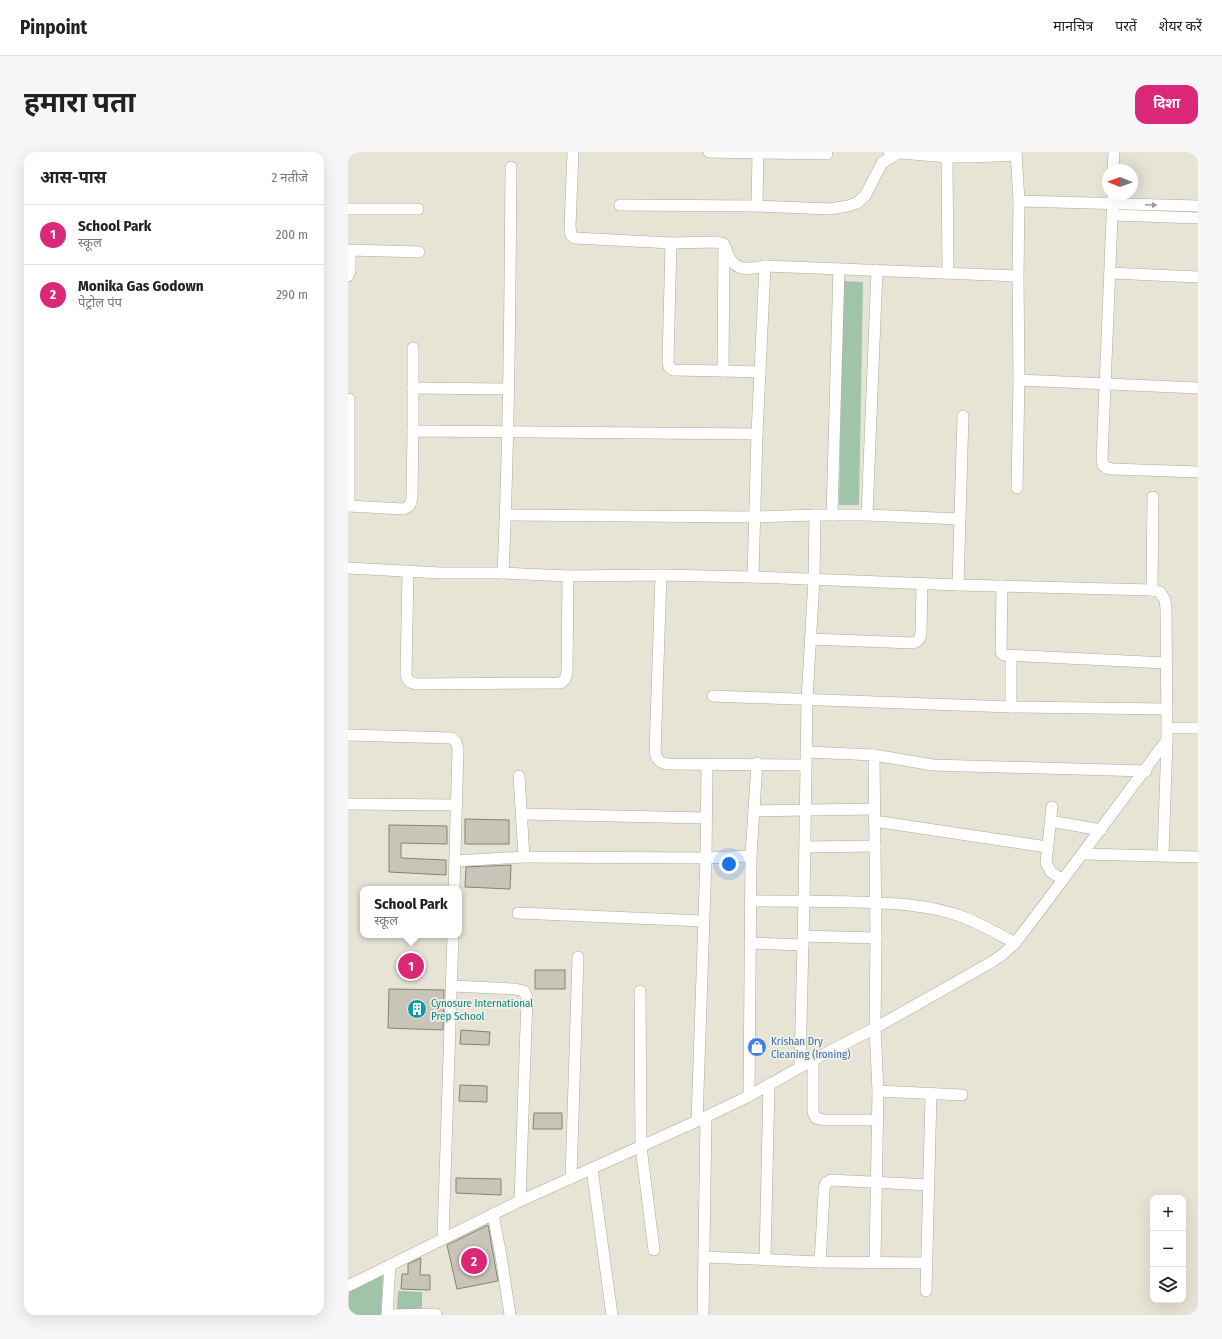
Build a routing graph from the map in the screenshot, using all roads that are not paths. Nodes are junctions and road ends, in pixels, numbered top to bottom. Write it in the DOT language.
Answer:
graph roads {
  1 [pos="573,152"];
  2 [pos="709,152"];
  3 [pos="1114,152"];
  4 [pos="758,153"];
  5 [pos="893,153"];
  6 [pos="827,154"];
  7 [pos="1016,154"];
  8 [pos="947,157"];
  9 [pos="1113,164"];
  10 [pos="511,168"];
  11 [pos="1102,199"];
  12 [pos="1112,200"];
  13 [pos="1124,200"];
  14 [pos="1019,201"];
  15 [pos="620,205"];
  16 [pos="757,206"];
  17 [pos="1198,206"];
  18 [pos="348,209"];
  19 [pos="418,209"];
  20 [pos="1113,215"];
  21 [pos="1198,218"];
  22 [pos="672,243"];
  23 [pos="724,244"];
  24 [pos="419,252"];
  25 [pos="765,266"];
  26 [pos="838,269"];
  27 [pos="877,270"];
  28 [pos="948,273"];
  29 [pos="1110,273"];
  30 [pos="348,276"];
  31 [pos="1018,276"];
  32 [pos="1198,277"];
  33 [pos="413,348"];
  34 [pos="723,371"];
  35 [pos="760,372"];
  36 [pos="1019,380"];
  37 [pos="1104,383"];
  38 [pos="413,388"];
  39 [pos="1198,388"];
  40 [pos="508,389"];
  41 [pos="349,399"];
  42 [pos="964,416"];
  43 [pos="413,431"];
  44 [pos="507,432"];
  45 [pos="757,434"];
  46 [pos="1198,472"];
  47 [pos="1017,488"];
  48 [pos="1153,497"];
  49 [pos="348,506"];
  50 [pos="506,515"];
  51 [pos="815,515"];
  52 [pos="832,515"];
  53 [pos="867,515"];
  54 [pos="754,517"];
  55 [pos="960,519"];
  56 [pos="348,568"];
  57 [pos="408,571"];
  58 [pos="503,573"];
  59 [pos="661,575"];
  60 [pos="568,576"];
  61 [pos="753,577"];
  62 [pos="814,579"];
  63 [pos="922,583"];
  64 [pos="958,585"];
  65 [pos="1002,586"];
  66 [pos="1152,590"];
  67 [pos="810,639"];
  68 [pos="1011,656"];
  69 [pos="1166,663"];
  70 [pos="714,696"];
  71 [pos="806,700"];
  72 [pos="1011,706"];
  73 [pos="1167,709"];
  74 [pos="1168,728"];
  75 [pos="1198,728"];
  76 [pos="348,734"];
  77 [pos="1167,740"];
  78 [pos="806,752"];
  79 [pos="874,755"];
  80 [pos="757,763"];
  81 [pos="707,765"];
  82 [pos="806,765"];
  83 [pos="1146,771"];
  84 [pos="520,776"];
  85 [pos="348,804"];
  86 [pos="456,805"];
  87 [pos="1052,807"];
  88 [pos="874,809"];
  89 [pos="805,810"];
  90 [pos="754,811"];
  91 [pos="522,814"];
  92 [pos="706,818"];
  93 [pos="874,821"];
  94 [pos="1050,821"];
  95 [pos="1101,830"];
  96 [pos="875,846"];
  97 [pos="805,847"];
  98 [pos="1047,847"];
  99 [pos="1083,854"];
  100 [pos="751,856"];
  101 [pos="1163,856"];
  102 [pos="524,857"];
  103 [pos="1198,857"];
  104 [pos="706,858"];
  105 [pos="454,861"];
  106 [pos="1063,880"];
  107 [pos="454,886"];
  108 [pos="804,900"];
  109 [pos="750,901"];
  110 [pos="875,902"];
  111 [pos="518,913"];
  112 [pos="703,921"];
  113 [pos="453,938"];
  114 [pos="876,938"];
  115 [pos="803,940"];
  116 [pos="750,943"];
  117 [pos="1015,943"];
  118 [pos="578,958"];
  119 [pos="452,986"];
  120 [pos="640,991"];
  121 [pos="875,1028"];
  122 [pos="813,1060"];
  123 [pos="800,1067"];
  124 [pos="770,1084"];
  125 [pos="878,1092"];
  126 [pos="931,1094"];
  127 [pos="962,1095"];
  128 [pos="749,1096"];
  129 [pos="702,1119"];
  130 [pos="878,1120"];
  131 [pos="641,1147"];
  132 [pos="592,1169"];
  133 [pos="571,1178"];
  134 [pos="876,1183"];
  135 [pos="929,1185"];
  136 [pos="520,1201"];
  137 [pos="493,1214"];
  138 [pos="443,1238"];
  139 [pos="654,1250"];
  140 [pos="705,1257"];
  141 [pos="766,1260"];
  142 [pos="820,1262"];
  143 [pos="875,1262"];
  144 [pos="927,1263"];
  145 [pos="390,1265"];
  146 [pos="348,1286"];
  147 [pos="926,1291"];
  148 [pos="436,1314"];
  149 [pos="387,1315"];
  150 [pos="510,1315"];
  151 [pos="612,1315"];
  152 [pos="703,1315"];
  1 -- 22 [label="street"];
  2 -- 4 [label="street"];
  3 -- 9 [label="street"];
  4 -- 6 [label="street"];
  4 -- 16 [label="street"];
  5 -- 8 [label="street"];
  5 -- 16 [label="street"];
  7 -- 8 [label="street"];
  7 -- 14 [label="street"];
  8 -- 28 [label="street"];
  10 -- 40 [label="street"];
  11 -- 14 [label="street"];
  12 -- 20 [label="street"];
  13 -- 17 [label="street, one-way"];
  14 -- 31 [label="street"];
  15 -- 16 [label="street"];
  18 -- 19 [label="street"];
  20 -- 21 [label="street"];
  20 -- 29 [label="street"];
  22 -- 23 [label="street"];
  22 -- 34 [label="street"];
  23 -- 25 [label="street"];
  23 -- 34 [label="street"];
  24 -- 30 [label="street"];
  25 -- 26 [label="street"];
  25 -- 35 [label="street"];
  26 -- 27 [label="street"];
  26 -- 52 [label="street"];
  27 -- 28 [label="street"];
  27 -- 53 [label="street"];
  28 -- 31 [label="street"];
  29 -- 32 [label="street"];
  29 -- 37 [label="street"];
  31 -- 36 [label="street"];
  33 -- 38 [label="street"];
  34 -- 35 [label="street"];
  35 -- 45 [label="street"];
  36 -- 37 [label="street"];
  36 -- 47 [label="street"];
  37 -- 39 [label="street"];
  37 -- 46 [label="street"];
  38 -- 40 [label="street"];
  38 -- 43 [label="street"];
  40 -- 44 [label="street"];
  41 -- 49 [label="street"];
  42 -- 55 [label="street"];
  43 -- 44 [label="street"];
  43 -- 49 [label="street"];
  44 -- 45 [label="street"];
  44 -- 50 [label="street"];
  45 -- 54 [label="street"];
  48 -- 66 [label="street"];
  50 -- 54 [label="street"];
  50 -- 58 [label="street"];
  51 -- 52 [label="street"];
  51 -- 54 [label="street"];
  51 -- 62 [label="street"];
  52 -- 53 [label="street"];
  53 -- 55 [label="street"];
  54 -- 61 [label="street"];
  55 -- 64 [label="street"];
  56 -- 57 [label="street"];
  57 -- 58 [label="street"];
  57 -- 60 [label="street"];
  58 -- 60 [label="street"];
  59 -- 60 [label="street"];
  59 -- 61 [label="street"];
  59 -- 81 [label="street"];
  61 -- 62 [label="street"];
  62 -- 63 [label="street"];
  62 -- 67 [label="street"];
  63 -- 64 [label="street"];
  63 -- 67 [label="street"];
  64 -- 65 [label="street"];
  65 -- 66 [label="street"];
  65 -- 68 [label="street"];
  66 -- 69 [label="street"];
  67 -- 71 [label="street"];
  68 -- 69 [label="street"];
  68 -- 72 [label="street"];
  69 -- 73 [label="street"];
  70 -- 71 [label="street"];
  71 -- 72 [label="street"];
  71 -- 78 [label="street"];
  72 -- 73 [label="street"];
  73 -- 74 [label="street"];
  74 -- 75 [label="street"];
  74 -- 77 [label="street"];
  76 -- 86 [label="street"];
  77 -- 83 [label="street"];
  77 -- 101 [label="street"];
  78 -- 79 [label="street"];
  78 -- 82 [label="street"];
  79 -- 83 [label="street"];
  79 -- 88 [label="street"];
  80 -- 81 [label="street"];
  80 -- 82 [label="street"];
  80 -- 90 [label="street"];
  81 -- 92 [label="street"];
  82 -- 89 [label="street"];
  83 -- 95 [label="street"];
  84 -- 91 [label="street"];
  85 -- 86 [label="street"];
  86 -- 105 [label="street"];
  87 -- 94 [label="street"];
  88 -- 89 [label="street"];
  88 -- 93 [label="street"];
  89 -- 90 [label="street"];
  89 -- 97 [label="street"];
  90 -- 100 [label="street"];
  91 -- 92 [label="street"];
  91 -- 102 [label="street"];
  92 -- 104 [label="street"];
  93 -- 96 [label="street"];
  93 -- 98 [label="street"];
  94 -- 95 [label="street"];
  94 -- 98 [label="street"];
  95 -- 99 [label="street"];
  96 -- 97 [label="street"];
  96 -- 110 [label="street"];
  97 -- 108 [label="street"];
  98 -- 106 [label="street"];
  99 -- 101 [label="street"];
  99 -- 106 [label="street"];
  100 -- 104 [label="street"];
  100 -- 109 [label="street"];
  101 -- 103 [label="street"];
  102 -- 104 [label="street"];
  102 -- 105 [label="street"];
  104 -- 112 [label="street"];
  105 -- 107 [label="street"];
  106 -- 117 [label="street"];
  108 -- 109 [label="street"];
  108 -- 110 [label="street"];
  108 -- 115 [label="street"];
  109 -- 116 [label="street"];
  110 -- 114 [label="street"];
  110 -- 117 [label="street"];
  111 -- 112 [label="street"];
  112 -- 129 [label="street"];
  113 -- 119 [label="street"];
  114 -- 115 [label="street"];
  114 -- 121 [label="street"];
  115 -- 116 [label="street"];
  115 -- 123 [label="street"];
  116 -- 128 [label="street"];
  117 -- 121 [label="street"];
  118 -- 133 [label="street"];
  119 -- 136 [label="street"];
  119 -- 138 [label="street"];
  120 -- 131 [label="street"];
  121 -- 122 [label="street"];
  121 -- 125 [label="street"];
  122 -- 123 [label="street"];
  122 -- 130 [label="street"];
  123 -- 124 [label="street"];
  124 -- 128 [label="street"];
  124 -- 141 [label="street"];
  125 -- 126 [label="street"];
  125 -- 130 [label="street"];
  126 -- 127 [label="street"];
  126 -- 135 [label="street"];
  128 -- 129 [label="street"];
  129 -- 131 [label="street"];
  129 -- 140 [label="street"];
  130 -- 134 [label="street"];
  131 -- 132 [label="street"];
  131 -- 139 [label="street"];
  132 -- 133 [label="street"];
  132 -- 151 [label="street"];
  133 -- 136 [label="street"];
  134 -- 135 [label="street"];
  134 -- 142 [label="street"];
  134 -- 143 [label="street"];
  135 -- 144 [label="street"];
  136 -- 137 [label="street"];
  137 -- 138 [label="street"];
  137 -- 150 [label="street"];
  138 -- 145 [label="street"];
  140 -- 141 [label="street"];
  140 -- 152 [label="street"];
  141 -- 142 [label="street"];
  142 -- 143 [label="street"];
  143 -- 144 [label="street"];
  144 -- 147 [label="street"];
  145 -- 146 [label="street"];
  145 -- 149 [label="street"];
  148 -- 149 [label="street"];
}
